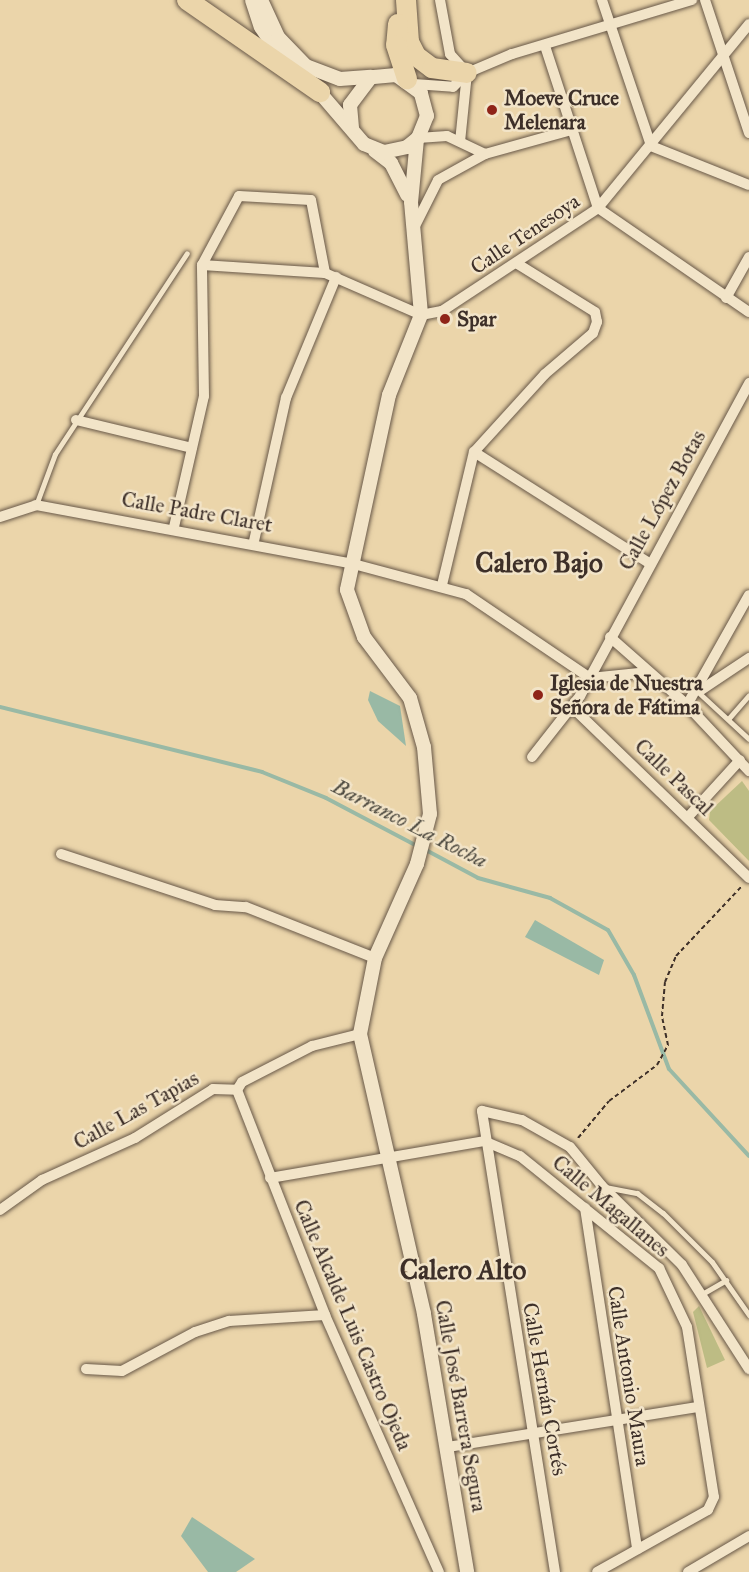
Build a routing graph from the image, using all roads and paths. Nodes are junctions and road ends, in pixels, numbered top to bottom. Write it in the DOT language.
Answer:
graph roads {
  1 [pos="187,0"];
  2 [pos="252,0"];
  3 [pos="261,0"];
  4 [pos="399,0"];
  5 [pos="406,0"];
  6 [pos="440,0"];
  7 [pos="602,0"];
  8 [pos="692,0"];
  9 [pos="705,0"];
  10 [pos="749,24"];
  11 [pos="611,27"];
  12 [pos="545,46"];
  13 [pos="724,56"];
  14 [pos="467,73"];
  15 [pos="371,77"];
  16 [pos="411,81"];
  17 [pos="320,92"];
  18 [pos="352,128"];
  19 [pos="571,130"];
  20 [pos="749,133"];
  21 [pos="417,138"];
  22 [pos="460,142"];
  23 [pos="651,146"];
  24 [pos="373,149"];
  25 [pos="485,154"];
  26 [pos="748,185"];
  27 [pos="411,202"];
  28 [pos="598,208"];
  29 [pos="414,228"];
  30 [pos="187,253"];
  31 [pos="749,257"];
  32 [pos="518,264"];
  33 [pos="202,265"];
  34 [pos="325,273"];
  35 [pos="336,277"];
  36 [pos="726,298"];
  37 [pos="749,312"];
  38 [pos="421,315"];
  39 [pos="749,383"];
  40 [pos="76,420"];
  41 [pos="192,448"];
  42 [pos="474,452"];
  43 [pos="36,505"];
  44 [pos="0,517"];
  45 [pos="174,527"];
  46 [pos="254,541"];
  47 [pos="350,562"];
  48 [pos="649,563"];
  49 [pos="442,585"];
  50 [pos="749,595"];
  51 [pos="610,637"];
  52 [pos="749,658"];
  53 [pos="649,672"];
  54 [pos="590,678"];
  55 [pos="699,691"];
  56 [pos="749,695"];
  57 [pos="687,705"];
  58 [pos="572,707"];
  59 [pos="729,718"];
  60 [pos="749,740"];
  61 [pos="532,757"];
  62 [pos="740,759"];
  63 [pos="749,771"];
  64 [pos="688,817"];
  65 [pos="61,854"];
  66 [pos="749,878"];
  67 [pos="375,958"];
  68 [pos="360,1034"];
  69 [pos="237,1090"];
  70 [pos="484,1141"];
  71 [pos="570,1147"];
  72 [pos="385,1154"];
  73 [pos="270,1178"];
  74 [pos="602,1186"];
  75 [pos="585,1208"];
  76 [pos="0,1210"];
  77 [pos="726,1280"];
  78 [pos="700,1294"];
  79 [pos="325,1315"];
  80 [pos="749,1315"];
  81 [pos="86,1369"];
  82 [pos="749,1369"];
  83 [pos="699,1407"];
  84 [pos="615,1419"];
  85 [pos="533,1432"];
  86 [pos="448,1447"];
  87 [pos="749,1536"];
  88 [pos="637,1549"];
  89 [pos="439,1572"];
  90 [pos="467,1572"];
  91 [pos="555,1572"];
  92 [pos="597,1572"];
  93 [pos="688,1572"];
  1 -- 17 [label="highway"];
  2 -- 17 [label="street"];
  3 -- 15 [label="street"];
  4 -- 16 [label="highway"];
  5 -- 14 [label="highway"];
  6 -- 14 [label="street"];
  7 -- 11 [label="street"];
  8 -- 11 [label="street"];
  9 -- 13 [label="street"];
  10 -- 13 [label="street, Calle Tenesoya"];
  11 -- 12 [label="street"];
  11 -- 23 [label="street"];
  12 -- 14 [label="street"];
  12 -- 19 [label="street"];
  13 -- 20 [label="street"];
  13 -- 23 [label="street, Calle Tenesoya"];
  14 -- 16 [label="street"];
  14 -- 22 [label="street"];
  15 -- 16 [label="street"];
  15 -- 18 [label="street"];
  16 -- 21 [label="street"];
  17 -- 18 [label="street"];
  18 -- 24 [label="street"];
  19 -- 25 [label="street"];
  19 -- 28 [label="street"];
  21 -- 22 [label="street"];
  21 -- 24 [label="street"];
  21 -- 27 [label="street"];
  22 -- 25 [label="street"];
  23 -- 26 [label="street"];
  23 -- 28 [label="street, Calle Tenesoya"];
  24 -- 27 [label="street"];
  25 -- 29 [label="street"];
  27 -- 29 [label="street"];
  28 -- 32 [label="street, Calle Tenesoya"];
  28 -- 36 [label="street"];
  29 -- 38 [label="street"];
  30 -- 40 [label="lane"];
  31 -- 36 [label="street"];
  32 -- 38 [label="street, Calle Tenesoya"];
  32 -- 42 [label="street"];
  33 -- 34 [label="street"];
  33 -- 34 [label="street"];
  33 -- 41 [label="street"];
  34 -- 35 [label="street"];
  35 -- 38 [label="street"];
  35 -- 46 [label="street"];
  36 -- 37 [label="street"];
  38 -- 47 [label="street"];
  39 -- 48 [label="street, Calle López Botas"];
  40 -- 41 [label="street"];
  40 -- 43 [label="lane"];
  41 -- 45 [label="street"];
  42 -- 48 [label="street"];
  42 -- 49 [label="street"];
  43 -- 44 [label="street"];
  43 -- 45 [label="street, Calle Padre Claret"];
  45 -- 46 [label="street, Calle Padre Claret"];
  46 -- 47 [label="street, Calle Padre Claret"];
  47 -- 49 [label="street, Calle Padre Claret"];
  47 -- 67 [label="street, Calle José Barrera Segura"];
  48 -- 51 [label="street, Calle López Botas"];
  49 -- 54 [label="street, Calle Padre Claret"];
  50 -- 55 [label="street"];
  51 -- 53 [label="street"];
  51 -- 54 [label="street, Calle López Botas"];
  52 -- 55 [label="street"];
  53 -- 54 [label="street"];
  53 -- 57 [label="street"];
  54 -- 58 [label="street, Calle López Botas"];
  55 -- 57 [label="street"];
  55 -- 59 [label="lane"];
  56 -- 59 [label="lane"];
  57 -- 62 [label="street"];
  58 -- 61 [label="street, Calle López Botas"];
  58 -- 64 [label="street, Calle Pascal"];
  59 -- 60 [label="lane"];
  62 -- 63 [label="street"];
  62 -- 64 [label="street"];
  64 -- 66 [label="street, Calle Pascal"];
  65 -- 67 [label="street"];
  66 -- 71 [label="path"];
  67 -- 68 [label="street, Calle José Barrera Segura"];
  68 -- 69 [label="street"];
  68 -- 72 [label="street, Calle José Barrera Segura"];
  69 -- 73 [label="street, Calle Alcalde Luis Castro Ojeda"];
  69 -- 76 [label="street, Calle Las Tapias"];
  70 -- 71 [label="street, Calle Hernán Cortés"];
  70 -- 72 [label="street"];
  70 -- 75 [label="street, Calle Magallanes"];
  70 -- 85 [label="street, Calle Hernán Cortés"];
  71 -- 74 [label="street"];
  72 -- 73 [label="street"];
  72 -- 86 [label="street, Calle José Barrera Segura"];
  73 -- 79 [label="street, Calle Alcalde Luis Castro Ojeda"];
  74 -- 77 [label="lane"];
  74 -- 78 [label="street"];
  75 -- 83 [label="street, Calle Magallanes"];
  75 -- 84 [label="street, Calle Antonio Maura"];
  77 -- 78 [label="lane"];
  77 -- 80 [label="lane"];
  78 -- 82 [label="street"];
  79 -- 81 [label="street"];
  79 -- 89 [label="street, Calle Alcalde Luis Castro Ojeda"];
  83 -- 84 [label="street"];
  83 -- 88 [label="street, Calle Magallanes"];
  84 -- 85 [label="street"];
  84 -- 88 [label="street, Calle Antonio Maura"];
  85 -- 86 [label="street"];
  85 -- 91 [label="street, Calle Hernán Cortés"];
  86 -- 90 [label="street, Calle José Barrera Segura"];
  87 -- 93 [label="street"];
  88 -- 92 [label="street"];
}
